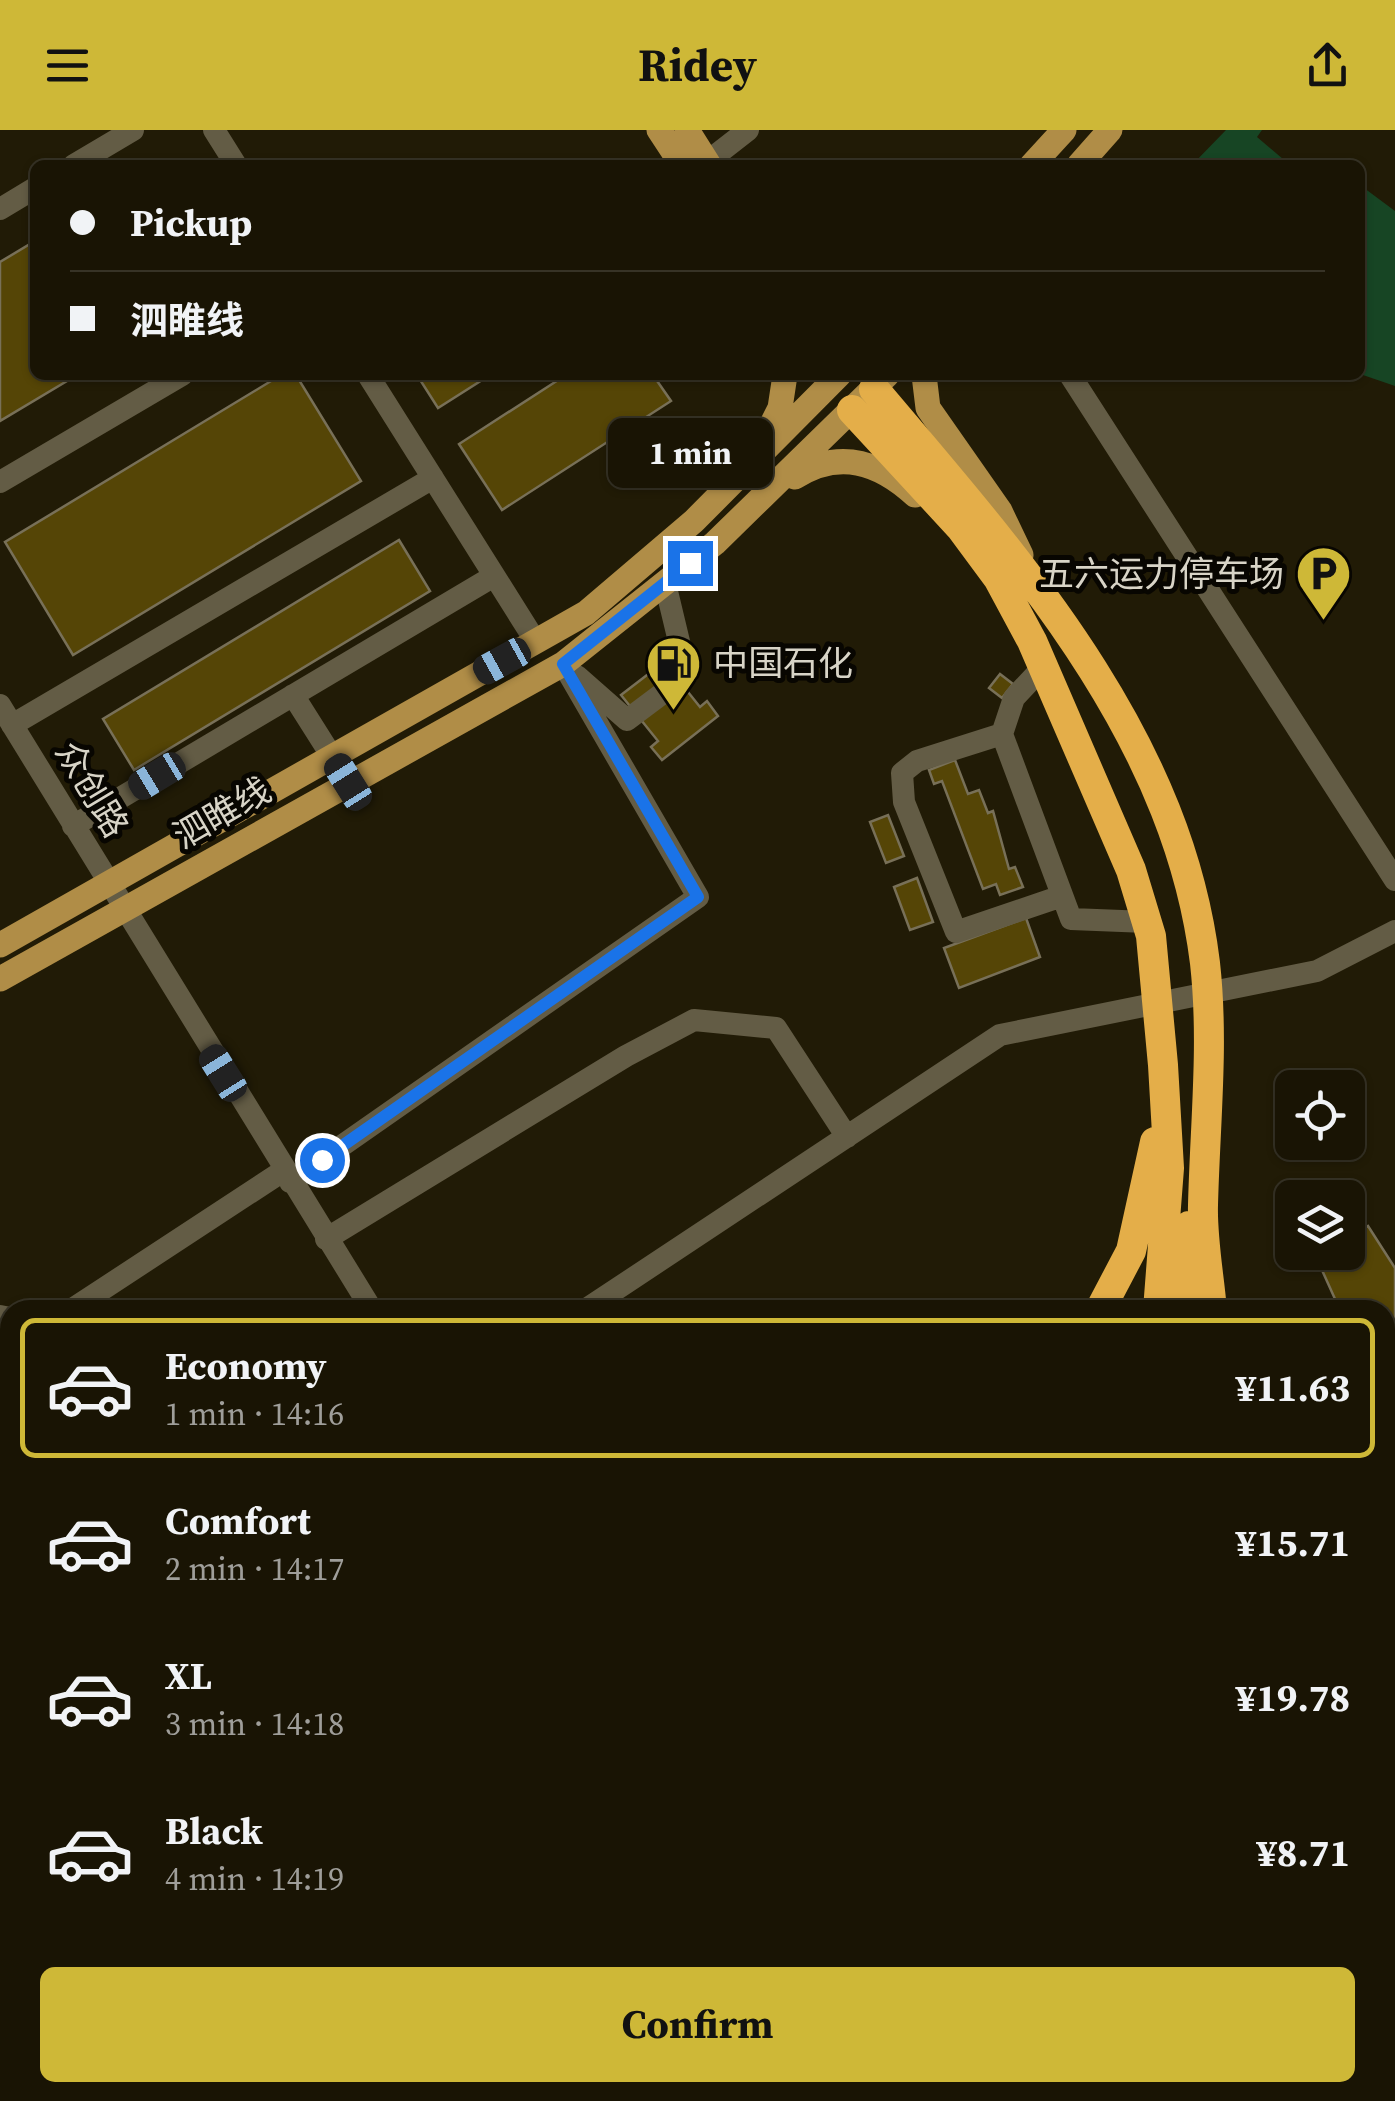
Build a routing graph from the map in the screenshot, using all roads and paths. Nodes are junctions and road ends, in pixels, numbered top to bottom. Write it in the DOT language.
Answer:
graph roads {
  1 [pos="133,130"];
  2 [pos="214,130"];
  3 [pos="659,130"];
  4 [pos="687,130"];
  5 [pos="748,130"];
  6 [pos="1064,130"];
  7 [pos="1110,130"];
  8 [pos="82,160"];
  9 [pos="233,160"];
  10 [pos="694,160"];
  11 [pos="698,160"];
  12 [pos="705,160"];
  13 [pos="1037,160"];
  14 [pos="1083,160"];
  15 [pos="30,191"];
  16 [pos="0,209"];
  17 [pos="173,380"];
  18 [pos="371,380"];
  19 [pos="784,380"];
  20 [pos="829,380"];
  21 [pos="832,380"];
  22 [pos="875,380"];
  23 [pos="925,380"];
  24 [pos="1073,380"];
  25 [pos="852,410"];
  26 [pos="745,470"];
  27 [pos="432,478"];
  28 [pos="0,482"];
  29 [pos="757,502"];
  30 [pos="1030,574"];
  31 [pos="494,576"];
  32 [pos="998,578"];
  33 [pos="665,583"];
  34 [pos="536,642"];
  35 [pos="563,664"];
  36 [pos="1043,668"];
  37 [pos="293,695"];
  38 [pos="6,715"];
  39 [pos="1002,734"];
  40 [pos="332,756"];
  41 [pos="348,782"];
  42 [pos="73,826"];
  43 [pos="1395,880"];
  44 [pos="107,882"];
  45 [pos="1062,896"];
  46 [pos="124,910"];
  47 [pos="1149,929"];
  48 [pos="1395,930"];
  49 [pos="0,944"];
  50 [pos="0,979"];
  51 [pos="1210,1095"];
  52 [pos="1165,1100"];
  53 [pos="847,1137"];
  54 [pos="287,1176"];
  55 [pos="326,1238"];
  56 [pos="87,1300"];
  57 [pos="366,1300"];
  58 [pos="599,1300"];
  59 [pos="1105,1300"];
  60 [pos="1159,1300"];
  61 [pos="1182,1300"];
  62 [pos="1211,1300"];
  1 -- 8 [label="street"];
  2 -- 9 [label="street"];
  3 -- 10 [label="main road"];
  4 -- 11 [label="main road"];
  5 -- 12 [label="street"];
  6 -- 13 [label="main road"];
  7 -- 14 [label="main road"];
  15 -- 16 [label="street"];
  17 -- 28 [label="street"];
  18 -- 27 [label="street"];
  19 -- 26 [label="main road"];
  20 -- 26 [label="main road, 泗睢线"];
  21 -- 25 [label="main road"];
  22 -- 25 [label="main road, 泗睢线"];
  22 -- 30 [label="highway"];
  23 -- 30 [label="main road"];
  24 -- 43 [label="street"];
  25 -- 29 [label="main road, 泗睢线"];
  25 -- 32 [label="highway"];
  26 -- 34 [label="main road, 泗睢线"];
  27 -- 31 [label="street"];
  27 -- 38 [label="street"];
  29 -- 32 [label="main road"];
  29 -- 33 [label="main road, 泗睢线"];
  30 -- 51 [label="highway"];
  31 -- 34 [label="street"];
  31 -- 37 [label="street"];
  32 -- 36 [label="highway"];
  33 -- 35 [label="main road, 泗睢线"];
  33 -- 35 [label="street"];
  34 -- 40 [label="main road, 泗睢线"];
  35 -- 41 [label="main road, 泗睢线"];
  35 -- 54 [label="street"];
  36 -- 39 [label="street"];
  36 -- 47 [label="highway"];
  37 -- 40 [label="street"];
  37 -- 42 [label="street"];
  38 -- 42 [label="street, 众创路"];
  39 -- 45 [label="street"];
  39 -- 45 [label="street"];
  40 -- 41 [label="street"];
  40 -- 44 [label="main road, 泗睢线"];
  41 -- 46 [label="main road, 泗睢线"];
  42 -- 44 [label="street, 众创路"];
  44 -- 46 [label="street, 众创路"];
  44 -- 49 [label="main road, 泗睢线"];
  45 -- 47 [label="street"];
  46 -- 50 [label="main road, 泗睢线"];
  46 -- 54 [label="street, 众创路"];
  47 -- 52 [label="highway"];
  48 -- 53 [label="street"];
  51 -- 61 [label="highway"];
  51 -- 62 [label="highway"];
  52 -- 59 [label="highway"];
  52 -- 60 [label="highway"];
  53 -- 55 [label="street"];
  53 -- 58 [label="street"];
  54 -- 55 [label="street, 众创路"];
  54 -- 56 [label="street"];
  55 -- 57 [label="street, 众创路"];
}
